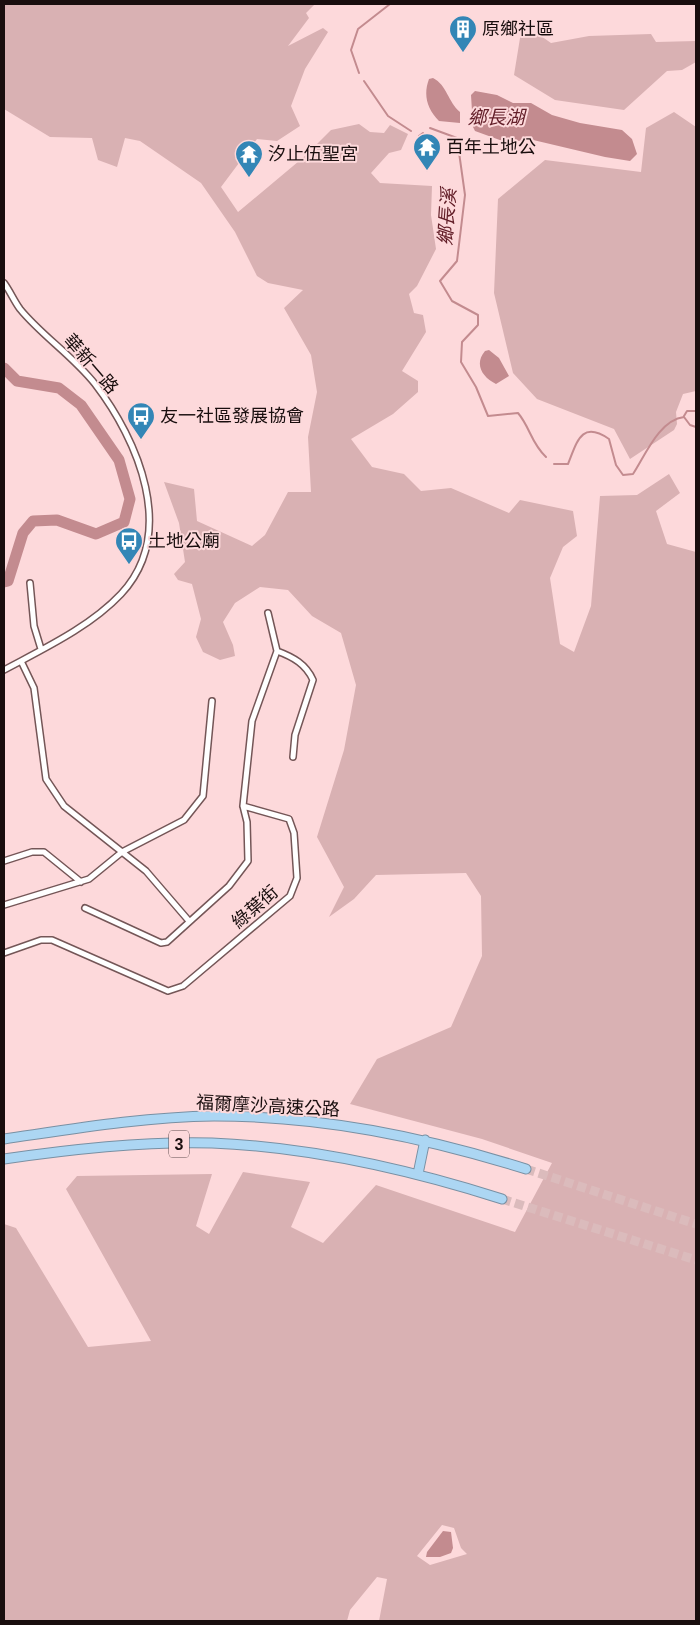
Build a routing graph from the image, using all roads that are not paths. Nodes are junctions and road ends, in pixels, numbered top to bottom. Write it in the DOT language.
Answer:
graph roads {
  1 [pos="4,283"];
  2 [pos="30,582"];
  3 [pos="268,612"];
  4 [pos="41,649"];
  5 [pos="277,650"];
  6 [pos="21,661"];
  7 [pos="4,670"];
  8 [pos="212,701"];
  9 [pos="293,757"];
  10 [pos="244,806"];
  11 [pos="122,852"];
  12 [pos="4,861"];
  13 [pos="81,882"];
  14 [pos="4,905"];
  15 [pos="85,908"];
  16 [pos="189,921"];
  17 [pos="4,953"];
  18 [pos="4,1139"];
  19 [pos="425,1140"];
  20 [pos="4,1159"];
  21 [pos="526,1170"];
  22 [pos="418,1174"];
  23 [pos="502,1199"];
  1 -- 4 [label="street, 華新一路"];
  2 -- 4 [label="street"];
  3 -- 5 [label="street"];
  4 -- 6 [label="street, 華新一路"];
  5 -- 9 [label="street"];
  5 -- 10 [label="street"];
  6 -- 7 [label="street, 華新一路"];
  6 -- 11 [label="street"];
  8 -- 11 [label="street"];
  10 -- 16 [label="street, 綠葉街"];
  10 -- 17 [label="street, 綠葉街"];
  11 -- 13 [label="street"];
  11 -- 16 [label="street"];
  12 -- 13 [label="street"];
  13 -- 14 [label="street"];
  15 -- 16 [label="street, 綠葉街"];
  18 -- 19 [label="highway, 福爾摩沙高速公路 / 3"];
  19 -- 21 [label="highway, 福爾摩沙高速公路 / 3"];
  19 -- 22 [label="highway"];
  20 -- 22 [label="highway, 3"];
  22 -- 23 [label="highway, 3"];
}
